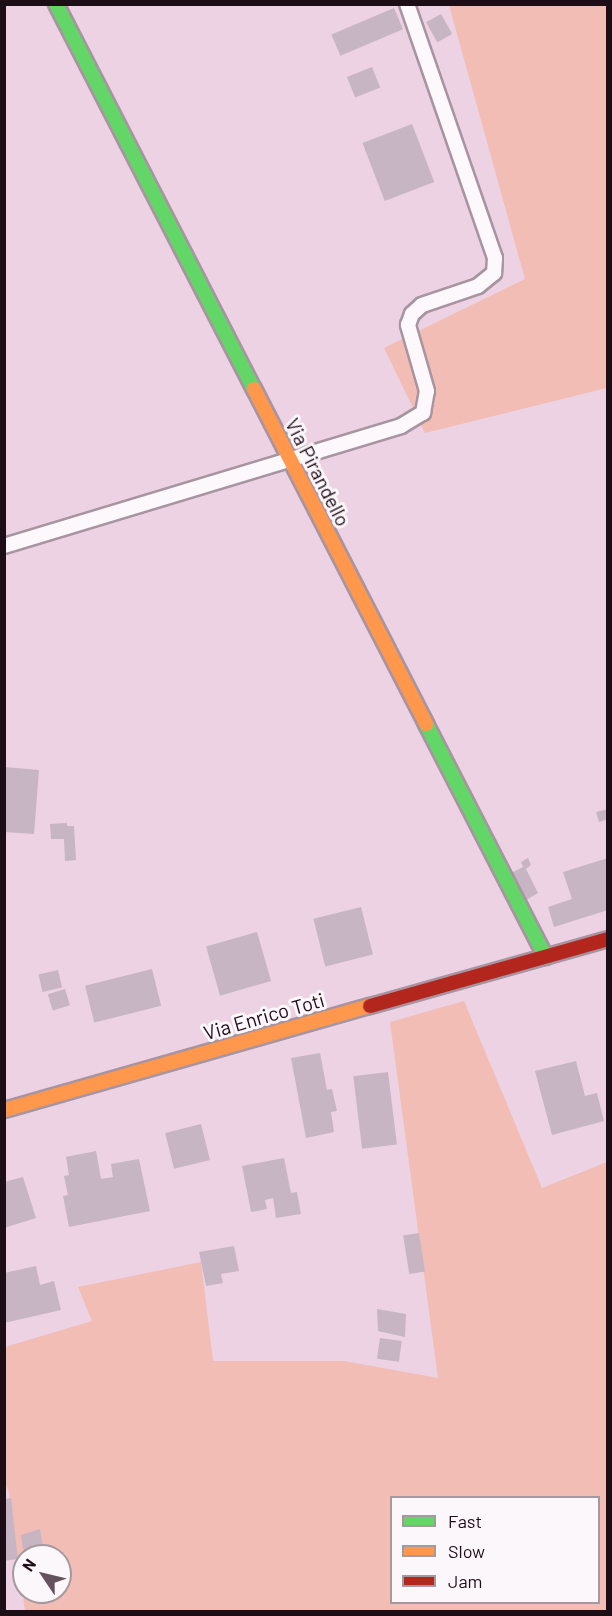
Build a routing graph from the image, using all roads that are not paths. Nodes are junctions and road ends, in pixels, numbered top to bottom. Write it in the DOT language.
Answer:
graph roads {
  1 [pos="56,4"];
  2 [pos="407,4"];
  3 [pos="290,460"];
  4 [pos="4,546"];
  5 [pos="608,939"];
  6 [pos="540,958"];
  7 [pos="4,1110"];
  1 -- 3 [label="street, Via Pirandello"];
  2 -- 3 [label="lane"];
  3 -- 4 [label="lane"];
  3 -- 6 [label="street, Via Pirandello"];
  5 -- 6 [label="street, Via Enrico Toti"];
  6 -- 7 [label="street, Via Enrico Toti"];
}
